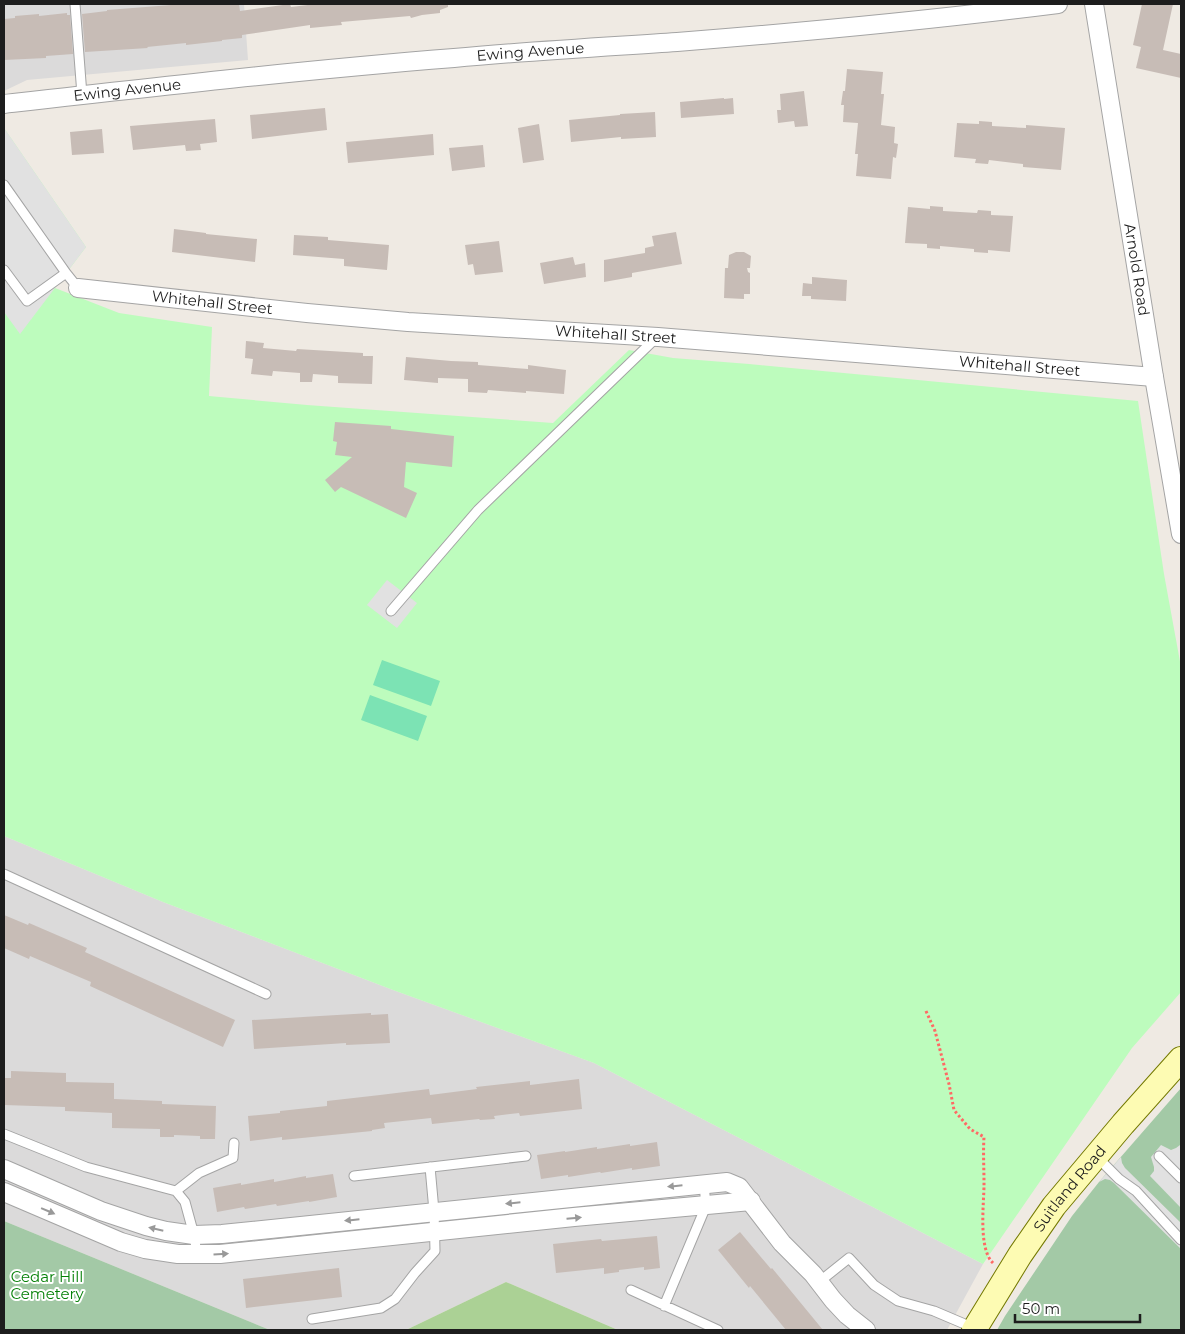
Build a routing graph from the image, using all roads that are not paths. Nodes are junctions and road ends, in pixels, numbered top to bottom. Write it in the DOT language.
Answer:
graph roads {
  1 [pos="75,4"];
  2 [pos="1058,4"];
  3 [pos="1094,4"];
  4 [pos="82,95"];
  5 [pos="4,104"];
  6 [pos="4,186"];
  7 [pos="4,270"];
  8 [pos="66,273"];
  9 [pos="78,288"];
  10 [pos="658,336"];
  11 [pos="1154,377"];
  12 [pos="1181,534"];
  13 [pos="391,611"];
  14 [pos="4,874"];
  15 [pos="266,994"];
  16 [pos="1181,1059"];
  17 [pos="4,1134"];
  18 [pos="234,1142"];
  19 [pos="526,1156"];
  20 [pos="1096,1156"];
  21 [pos="1158,1156"];
  22 [pos="430,1167"];
  23 [pos="4,1169"];
  24 [pos="354,1176"];
  25 [pos="1181,1178"];
  26 [pos="704,1184"];
  27 [pos="176,1191"];
  28 [pos="4,1192"];
  29 [pos="751,1201"];
  30 [pos="706,1206"];
  31 [pos="434,1211"];
  32 [pos="434,1232"];
  33 [pos="194,1235"];
  34 [pos="1181,1240"];
  35 [pos="197,1254"];
  36 [pos="819,1282"];
  37 [pos="631,1290"];
  38 [pos="664,1306"];
  39 [pos="312,1319"];
  40 [pos="718,1330"];
  41 [pos="866,1330"];
  42 [pos="975,1330"];
  1 -- 4 [label="lane"];
  2 -- 4 [label="street, Ewing Avenue"];
  3 -- 11 [label="street, Arnold Road"];
  4 -- 5 [label="street, Ewing Avenue"];
  6 -- 8 [label="lane"];
  7 -- 8 [label="lane"];
  8 -- 9 [label="lane"];
  9 -- 10 [label="street, Whitehall Street"];
  10 -- 11 [label="street, Whitehall Street"];
  10 -- 13 [label="lane"];
  11 -- 12 [label="street, Arnold Road"];
  14 -- 15 [label="lane"];
  16 -- 20 [label="main road, Suitland Road"];
  17 -- 27 [label="lane"];
  18 -- 27 [label="lane"];
  19 -- 22 [label="lane"];
  20 -- 34 [label="lane"];
  20 -- 42 [label="main road, Suitland Road"];
  21 -- 25 [label="lane"];
  22 -- 24 [label="lane"];
  22 -- 31 [label="lane"];
  33 -- 23 [label="street, one-way"];
  26 -- 29 [label="street"];
  26 -- 30 [label="lane"];
  26 -- 31 [label="street, one-way"];
  27 -- 33 [label="lane"];
  28 -- 35 [label="street, one-way"];
  29 -- 30 [label="street"];
  29 -- 36 [label="street"];
  32 -- 30 [label="street, one-way"];
  30 -- 38 [label="lane"];
  31 -- 32 [label="lane"];
  31 -- 33 [label="street, one-way"];
  35 -- 32 [label="street, one-way"];
  32 -- 39 [label="lane"];
  33 -- 35 [label="lane"];
  36 -- 41 [label="street"];
  36 -- 42 [label="lane"];
  37 -- 38 [label="lane"];
  38 -- 40 [label="lane"];
}
